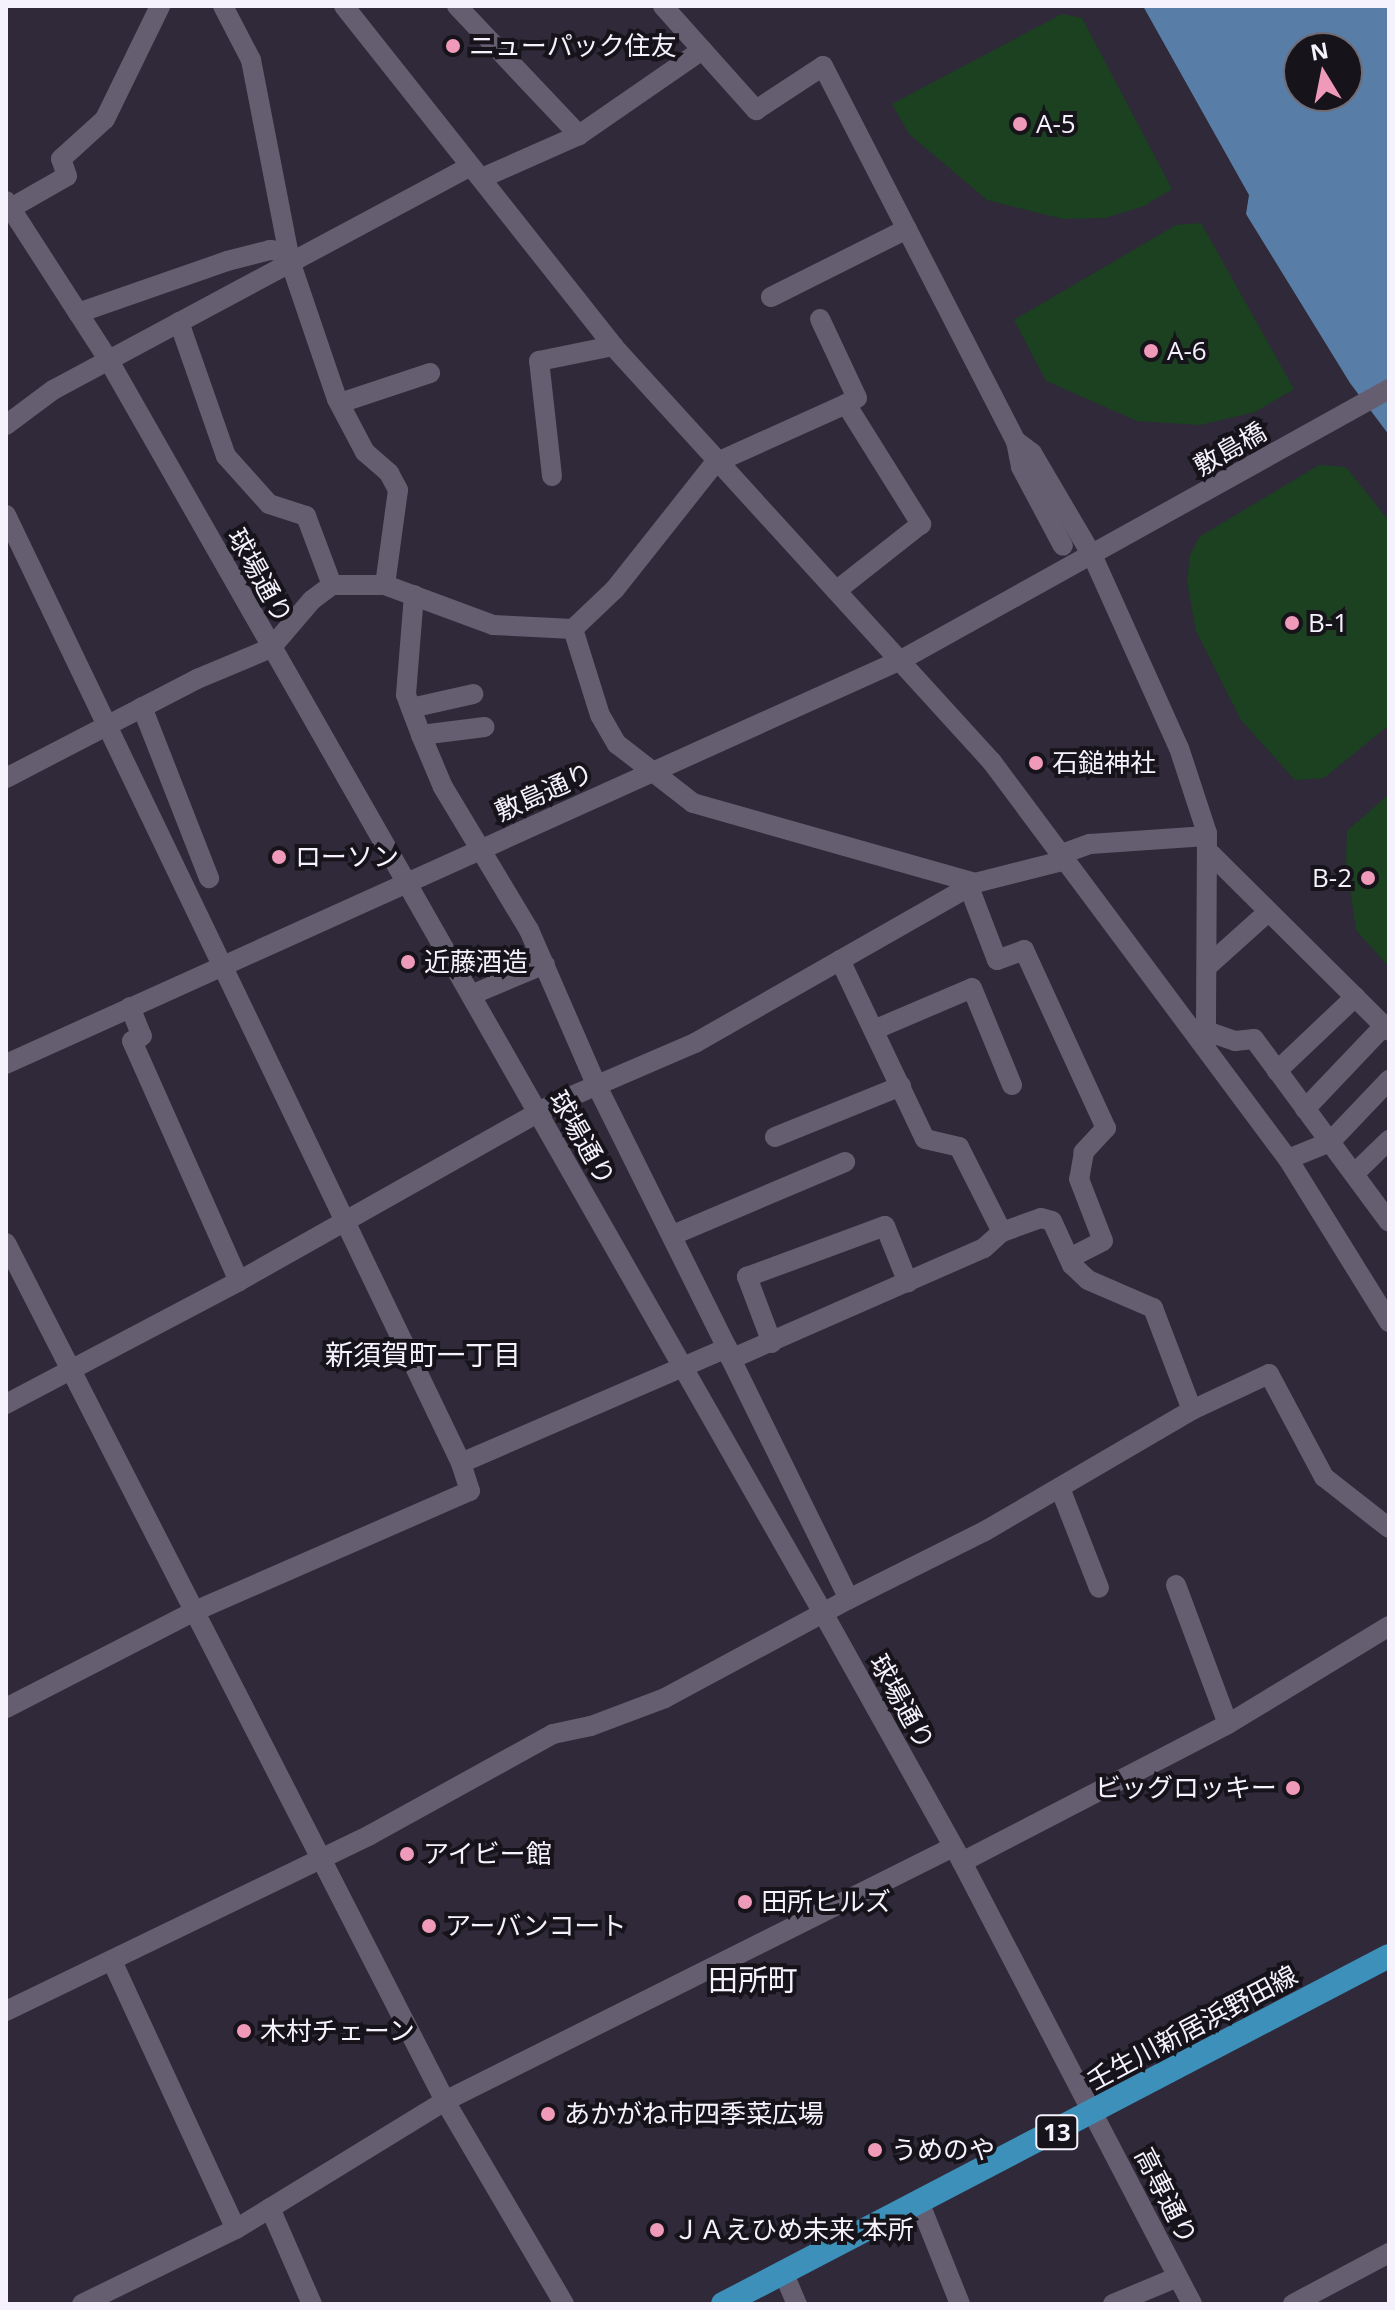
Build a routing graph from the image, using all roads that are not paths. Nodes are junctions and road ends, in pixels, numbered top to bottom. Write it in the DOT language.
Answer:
graph roads {
  1 [pos="160,6"];
  2 [pos="223,6"];
  3 [pos="344,6"];
  4 [pos="663,6"];
  5 [pos="460,7"];
  6 [pos="702,50"];
  7 [pos="579,135"];
  8 [pos="476,173"];
  9 [pos="8,205"];
  10 [pos="907,229"];
  11 [pos="289,256"];
  12 [pos="771,297"];
  13 [pos="78,313"];
  14 [pos="820,319"];
  15 [pos="179,322"];
  16 [pos="613,346"];
  17 [pos="109,361"];
  18 [pos="430,373"];
  19 [pos="1389,389"];
  20 [pos="340,403"];
  21 [pos="846,404"];
  22 [pos="6,425"];
  23 [pos="1016,441"];
  24 [pos="715,463"];
  25 [pos="552,476"];
  26 [pos="6,515"];
  27 [pos="1063,546"];
  28 [pos="1095,556"];
  29 [pos="332,585"];
  30 [pos="385,585"];
  31 [pos="836,591"];
  32 [pos="414,595"];
  33 [pos="573,629"];
  34 [pos="271,648"];
  35 [pos="903,659"];
  36 [pos="473,694"];
  37 [pos="142,707"];
  38 [pos="411,708"];
  39 [pos="484,727"];
  40 [pos="105,730"];
  41 [pos="421,735"];
  42 [pos="653,772"];
  43 [pos="6,778"];
  44 [pos="1209,845"];
  45 [pos="481,848"];
  46 [pos="1064,857"];
  47 [pos="209,878"];
  48 [pos="406,882"];
  49 [pos="972,885"];
  50 [pos="1268,912"];
  51 [pos="840,960"];
  52 [pos="545,964"];
  53 [pos="1210,964"];
  54 [pos="221,965"];
  55 [pos="471,995"];
  56 [pos="1355,997"];
  57 [pos="130,1007"];
  58 [pos="1387,1028"];
  59 [pos="876,1029"];
  60 [pos="1207,1039"];
  61 [pos="6,1064"];
  62 [pos="1277,1071"];
  63 [pos="1389,1080"];
  64 [pos="596,1084"];
  65 [pos="1012,1085"];
  66 [pos="901,1086"];
  67 [pos="1305,1109"];
  68 [pos="539,1116"];
  69 [pos="775,1137"];
  70 [pos="1389,1140"];
  71 [pos="1330,1142"];
  72 [pos="1288,1159"];
  73 [pos="845,1162"];
  74 [pos="1354,1174"];
  75 [pos="1385,1209"];
  76 [pos="344,1218"];
  77 [pos="1002,1232"];
  78 [pos="673,1235"];
  79 [pos="6,1243"];
  80 [pos="1069,1258"];
  81 [pos="239,1281"];
  82 [pos="908,1283"];
  83 [pos="1389,1322"];
  84 [pos="772,1343"];
  85 [pos="729,1353"];
  86 [pos="682,1365"];
  87 [pos="70,1372"];
  88 [pos="6,1404"];
  89 [pos="1192,1410"];
  90 [pos="461,1463"];
  91 [pos="1060,1488"];
  92 [pos="1389,1528"];
  93 [pos="1176,1585"];
  94 [pos="1099,1588"];
  95 [pos="849,1599"];
  96 [pos="195,1611"];
  97 [pos="823,1613"];
  98 [pos="1389,1626"];
  99 [pos="6,1708"];
  100 [pos="1228,1724"];
  101 [pos="957,1855"];
  102 [pos="319,1858"];
  103 [pos="1389,1956"];
  104 [pos="112,1961"];
  105 [pos="6,2011"];
  106 [pos="445,2101"];
  107 [pos="1094,2112"];
  108 [pos="920,2204"];
  109 [pos="270,2208"];
  110 [pos="236,2229"];
  111 [pos="1389,2253"];
  112 [pos="784,2274"];
  113 [pos="1178,2277"];
  114 [pos="82,2304"];
  115 [pos="312,2304"];
  116 [pos="564,2304"];
  117 [pos="723,2304"];
  118 [pos="797,2304"];
  119 [pos="960,2304"];
  120 [pos="1113,2304"];
  121 [pos="1192,2304"];
  122 [pos="1293,2304"];
  1 -- 9 [label="street"];
  2 -- 11 [label="street"];
  3 -- 8 [label="street"];
  4 -- 6 [label="street"];
  5 -- 7 [label="street"];
  6 -- 7 [label="street"];
  6 -- 10 [label="street"];
  7 -- 8 [label="street"];
  8 -- 11 [label="street"];
  8 -- 16 [label="street"];
  9 -- 13 [label="street, 球場通り"];
  10 -- 12 [label="street"];
  10 -- 23 [label="street"];
  11 -- 13 [label="street"];
  11 -- 15 [label="street"];
  11 -- 20 [label="street"];
  13 -- 17 [label="street, 球場通り"];
  14 -- 21 [label="street"];
  15 -- 17 [label="street"];
  15 -- 29 [label="street"];
  16 -- 24 [label="street"];
  16 -- 25 [label="street"];
  17 -- 22 [label="street"];
  17 -- 34 [label="street, 球場通り"];
  18 -- 20 [label="street"];
  19 -- 28 [label="street, 敷島橋"];
  20 -- 30 [label="street"];
  21 -- 24 [label="street"];
  21 -- 31 [label="street"];
  23 -- 27 [label="street"];
  23 -- 28 [label="street"];
  24 -- 31 [label="street"];
  24 -- 33 [label="street"];
  26 -- 40 [label="street"];
  28 -- 35 [label="street, 敷島通り"];
  28 -- 44 [label="street"];
  29 -- 30 [label="street"];
  29 -- 34 [label="street"];
  30 -- 32 [label="street"];
  31 -- 35 [label="street"];
  32 -- 33 [label="street"];
  32 -- 38 [label="street"];
  33 -- 42 [label="street"];
  34 -- 37 [label="street"];
  34 -- 48 [label="street, 球場通り"];
  35 -- 42 [label="street, 敷島通り"];
  35 -- 46 [label="street"];
  36 -- 38 [label="street"];
  37 -- 40 [label="street"];
  37 -- 47 [label="street"];
  38 -- 41 [label="street"];
  39 -- 41 [label="street"];
  40 -- 43 [label="street"];
  40 -- 54 [label="street"];
  41 -- 45 [label="street"];
  42 -- 45 [label="street, 敷島通り"];
  42 -- 49 [label="street"];
  44 -- 46 [label="street"];
  44 -- 50 [label="street"];
  44 -- 53 [label="street"];
  45 -- 48 [label="street, 敷島通り"];
  45 -- 52 [label="street"];
  46 -- 49 [label="street"];
  46 -- 60 [label="street"];
  48 -- 54 [label="street, 敷島通り"];
  48 -- 55 [label="street, 球場通り"];
  49 -- 51 [label="street"];
  49 -- 80 [label="street"];
  50 -- 53 [label="street"];
  50 -- 56 [label="street"];
  51 -- 59 [label="street"];
  51 -- 64 [label="street"];
  52 -- 55 [label="street"];
  52 -- 64 [label="street"];
  53 -- 60 [label="street"];
  54 -- 57 [label="street, 敷島通り"];
  54 -- 76 [label="street"];
  55 -- 68 [label="street, 球場通り"];
  56 -- 58 [label="street"];
  56 -- 62 [label="street"];
  57 -- 61 [label="street, 敷島通り"];
  57 -- 81 [label="street"];
  58 -- 67 [label="street"];
  59 -- 65 [label="street"];
  59 -- 66 [label="street"];
  60 -- 62 [label="street"];
  60 -- 72 [label="street"];
  62 -- 67 [label="street"];
  63 -- 71 [label="street"];
  64 -- 68 [label="street"];
  64 -- 78 [label="street"];
  66 -- 69 [label="street"];
  66 -- 77 [label="street"];
  67 -- 71 [label="street"];
  68 -- 76 [label="street"];
  68 -- 86 [label="street, 球場通り"];
  70 -- 74 [label="street"];
  71 -- 72 [label="street"];
  71 -- 74 [label="street"];
  72 -- 83 [label="street"];
  73 -- 78 [label="street"];
  74 -- 75 [label="street"];
  76 -- 81 [label="street"];
  76 -- 90 [label="street"];
  77 -- 80 [label="street"];
  77 -- 82 [label="street"];
  78 -- 85 [label="street"];
  79 -- 87 [label="street"];
  80 -- 89 [label="street"];
  81 -- 87 [label="street"];
  82 -- 84 [label="street"];
  82 -- 84 [label="street"];
  84 -- 85 [label="street"];
  85 -- 86 [label="street"];
  85 -- 95 [label="street"];
  86 -- 90 [label="street"];
  86 -- 97 [label="street, 球場通り"];
  87 -- 88 [label="street"];
  87 -- 96 [label="street"];
  89 -- 91 [label="street"];
  89 -- 92 [label="street"];
  90 -- 96 [label="street"];
  91 -- 94 [label="street"];
  91 -- 95 [label="street"];
  93 -- 100 [label="street"];
  95 -- 97 [label="street"];
  96 -- 99 [label="street"];
  96 -- 102 [label="street"];
  97 -- 101 [label="street, 球場通り"];
  97 -- 102 [label="street"];
  98 -- 100 [label="street"];
  100 -- 101 [label="street"];
  101 -- 106 [label="street"];
  101 -- 107 [label="street, 球場通り"];
  102 -- 104 [label="street"];
  102 -- 106 [label="street"];
  103 -- 107 [label="main road, 壬生川新居浜野田線 / 13"];
  104 -- 105 [label="street"];
  104 -- 110 [label="street"];
  106 -- 109 [label="street"];
  106 -- 116 [label="street"];
  107 -- 108 [label="main road, 壬生川新居浜野田線 / 13"];
  107 -- 113 [label="street, 高専通り"];
  108 -- 112 [label="main road, 壬生川新居浜野田線 / 13"];
  108 -- 119 [label="street"];
  109 -- 110 [label="street"];
  109 -- 115 [label="street"];
  110 -- 114 [label="street"];
  111 -- 122 [label="street"];
  112 -- 117 [label="main road, 壬生川新居浜野田線 / 13"];
  112 -- 118 [label="street"];
  113 -- 120 [label="street"];
  113 -- 121 [label="street, 高専通り"];
}
